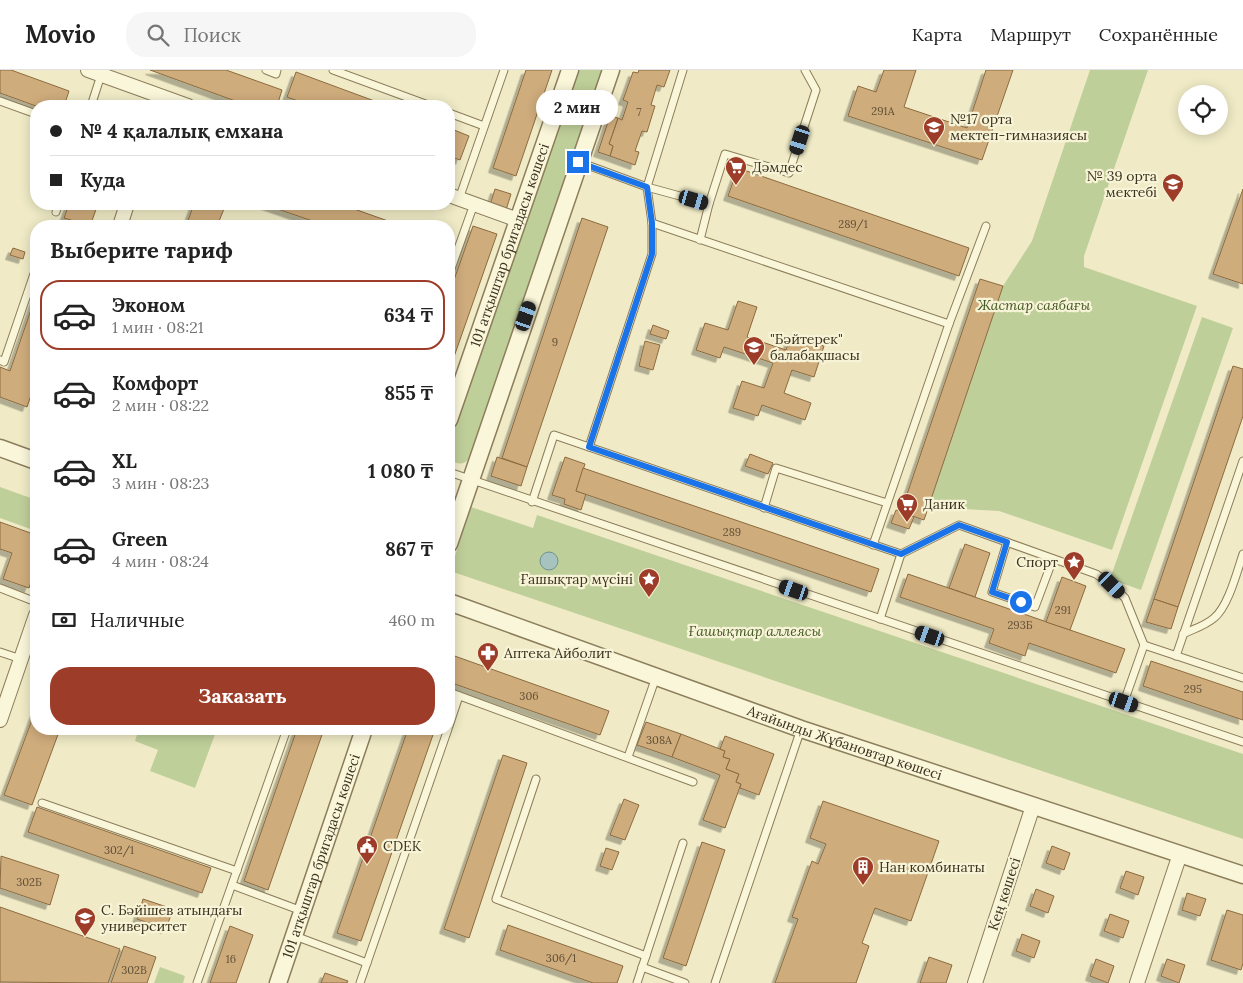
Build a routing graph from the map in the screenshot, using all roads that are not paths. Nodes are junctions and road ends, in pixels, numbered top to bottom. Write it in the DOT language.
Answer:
graph roads {
  1 [pos="88,70"];
  2 [pos="266,70"];
  3 [pos="278,70"];
  4 [pos="333,70"];
  5 [pos="504,70"];
  6 [pos="570,70"];
  7 [pos="611,70"];
  8 [pos="683,70"];
  9 [pos="805,70"];
  10 [pos="101,75"];
  11 [pos="93,100"];
  12 [pos="156,100"];
  13 [pos="416,100"];
  14 [pos="0,101"];
  15 [pos="30,112"];
  16 [pos="455,115"];
  17 [pos="484,126"];
  18 [pos="578,162"];
  19 [pos="647,187"];
  20 [pos="455,195"];
  21 [pos="455,197"];
  22 [pos="474,204"];
  23 [pos="709,204"];
  24 [pos="518,220"];
  25 [pos="652,223"];
  26 [pos="986,226"];
  27 [pos="700,240"];
  28 [pos="455,257"];
  29 [pos="30,286"];
  30 [pos="949,324"];
  31 [pos="0,360"];
  32 [pos="455,403"];
  33 [pos="589,447"];
  34 [pos="0,448"];
  35 [pos="30,459"];
  36 [pos="1243,461"];
  37 [pos="455,474"];
  38 [pos="470,480"];
  39 [pos="532,502"];
  40 [pos="887,503"];
  41 [pos="764,508"];
  42 [pos="455,526"];
  43 [pos="1007,542"];
  44 [pos="873,545"];
  45 [pos="901,554"];
  46 [pos="1243,554"];
  47 [pos="1053,559"];
  48 [pos="0,588"];
  49 [pos="30,600"];
  50 [pos="455,604"];
  51 [pos="880,619"];
  52 [pos="30,633"];
  53 [pos="1183,634"];
  54 [pos="1144,645"];
  55 [pos="0,652"];
  56 [pos="1176,656"];
  57 [pos="21,659"];
  58 [pos="656,676"];
  59 [pos="1243,678"];
  60 [pos="455,694"];
  61 [pos="459,696"];
  62 [pos="1124,702"];
  63 [pos="455,707"];
  64 [pos="0,720"];
  65 [pos="801,729"];
  66 [pos="285,735"];
  67 [pos="362,735"];
  68 [pos="445,735"];
  69 [pos="1243,742"];
  70 [pos="628,757"];
  71 [pos="536,779"];
  72 [pos="693,782"];
  73 [pos="42,803"];
  74 [pos="1033,806"];
  75 [pos="682,843"];
  76 [pos="1180,854"];
  77 [pos="237,871"];
  78 [pos="1243,875"];
  79 [pos="232,885"];
  80 [pos="303,911"];
  81 [pos="294,936"];
  82 [pos="646,956"];
  83 [pos="367,963"];
  84 [pos="642,968"];
  85 [pos="197,983"];
  86 [pos="278,983"];
  87 [pos="360,983"];
  88 [pos="637,983"];
  89 [pos="685,983"];
  90 [pos="715,983"];
  91 [pos="975,983"];
  92 [pos="1137,983"];
  1 -- 10 [label="street"];
  2 -- 3 [label="lane"];
  4 -- 13 [label="lane"];
  5 -- 17 [label="lane"];
  6 -- 24 [label="street, 101 атқыштар бригадасы көшесі"];
  7 -- 18 [label="street"];
  8 -- 19 [label="lane"];
  9 -- 23 [label="lane"];
  10 -- 11 [label="lane"];
  10 -- 12 [label="street"];
  14 -- 15 [label="lane"];
  16 -- 17 [label="lane"];
  17 -- 20 [label="lane"];
  18 -- 19 [label="lane"];
  18 -- 38 [label="street"];
  19 -- 23 [label="lane"];
  19 -- 25 [label="lane"];
  21 -- 22 [label="street"];
  22 -- 24 [label="street"];
  22 -- 28 [label="lane"];
  23 -- 27 [label="lane"];
  24 -- 32 [label="street, 101 атқыштар бригадасы көшесі"];
  25 -- 27 [label="lane"];
  25 -- 33 [label="lane"];
  26 -- 30 [label="lane"];
  27 -- 30 [label="lane"];
  29 -- 31 [label="lane"];
  30 -- 40 [label="lane"];
  33 -- 39 [label="lane"];
  33 -- 41 [label="lane"];
  34 -- 35 [label="street"];
  36 -- 53 [label="lane"];
  37 -- 38 [label="lane"];
  38 -- 39 [label="lane"];
  38 -- 42 [label="street"];
  39 -- 51 [label="lane"];
  40 -- 41 [label="lane"];
  40 -- 44 [label="lane"];
  41 -- 44 [label="lane"];
  43 -- 45 [label="lane"];
  43 -- 47 [label="lane"];
  43 -- 47 [label="lane"];
  44 -- 45 [label="lane"];
  45 -- 51 [label="lane"];
  46 -- 53 [label="lane"];
  47 -- 54 [label="lane"];
  48 -- 49 [label="lane"];
  50 -- 58 [label="street, Ағайынды Жұбановтар көшесі"];
  51 -- 62 [label="lane"];
  52 -- 57 [label="street"];
  53 -- 56 [label="lane"];
  54 -- 56 [label="lane"];
  54 -- 62 [label="lane"];
  55 -- 57 [label="lane"];
  56 -- 59 [label="lane"];
  57 -- 64 [label="street"];
  58 -- 65 [label="street, Ағайынды Жұбановтар көшесі"];
  58 -- 70 [label="lane"];
  60 -- 61 [label="lane"];
  61 -- 63 [label="lane"];
  61 -- 70 [label="lane"];
  62 -- 69 [label="lane"];
  65 -- 74 [label="street, Ағайынды Жұбановтар көшесі"];
  65 -- 90 [label="lane"];
  66 -- 77 [label="lane"];
  67 -- 80 [label="street, 101 атқыштар бригадасы көшесі"];
  68 -- 83 [label="lane"];
  70 -- 72 [label="lane"];
  71 -- 82 [label="lane"];
  73 -- 77 [label="lane"];
  74 -- 76 [label="street, Ағайынды Жұбановтар көшесі"];
  74 -- 91 [label="street, Кең көшесі"];
  75 -- 82 [label="lane"];
  76 -- 78 [label="street, Ағайынды Жұбановтар көшесі"];
  76 -- 92 [label="street"];
  77 -- 79 [label="lane"];
  79 -- 80 [label="lane"];
  79 -- 85 [label="lane"];
  80 -- 81 [label="street, 101 атқыштар бригадасы көшесі"];
  81 -- 83 [label="lane"];
  81 -- 86 [label="street, 101 атқыштар бригадасы көшесі"];
  82 -- 84 [label="lane"];
  83 -- 87 [label="lane"];
  84 -- 88 [label="lane"];
  84 -- 89 [label="lane"];
}
